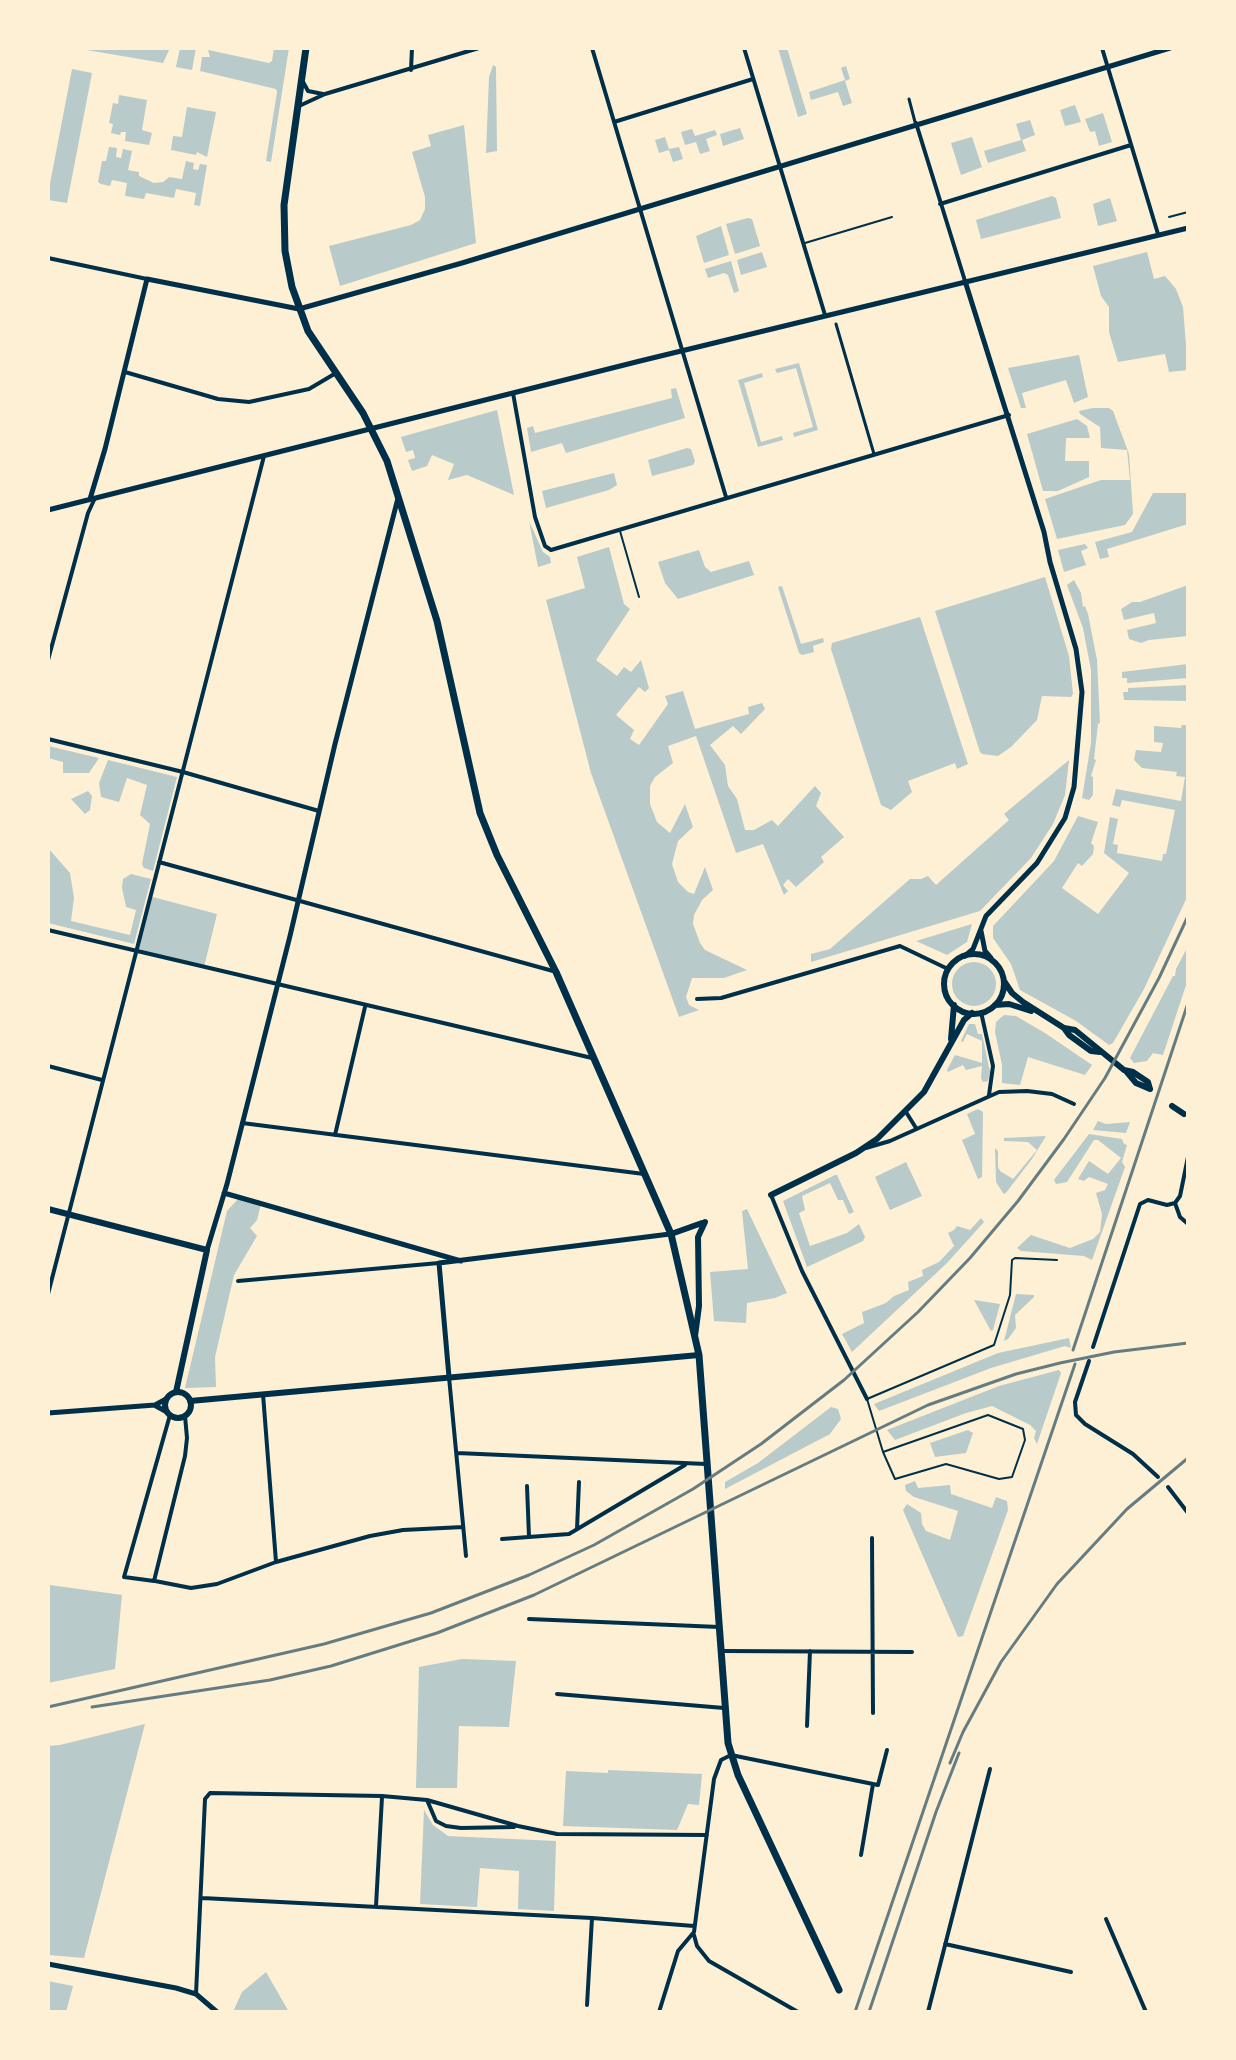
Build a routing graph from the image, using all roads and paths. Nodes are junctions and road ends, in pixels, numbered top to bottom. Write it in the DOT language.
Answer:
graph roads {
  1 [pos="306,48"];
  2 [pos="412,48"];
  3 [pos="479,48"];
  4 [pos="592,48"];
  5 [pos="744,48"];
  6 [pos="1102,48"];
  7 [pos="1170,48"];
  8 [pos="1107,66"];
  9 [pos="411,70"];
  10 [pos="302,79"];
  11 [pos="753,79"];
  12 [pos="325,94"];
  13 [pos="909,99"];
  14 [pos="297,107"];
  15 [pos="614,122"];
  16 [pos="916,123"];
  17 [pos="1131,145"];
  18 [pos="780,165"];
  19 [pos="940,204"];
  20 [pos="640,209"];
  21 [pos="1188,212"];
  22 [pos="892,217"];
  23 [pos="1169,217"];
  24 [pos="1186,229"];
  25 [pos="1158,234"];
  26 [pos="804,243"];
  27 [pos="48,258"];
  28 [pos="147,279"];
  29 [pos="965,281"];
  30 [pos="299,309"];
  31 [pos="825,315"];
  32 [pos="836,324"];
  33 [pos="682,350"];
  34 [pos="125,372"];
  35 [pos="336,373"];
  36 [pos="513,393"];
  37 [pos="1009,415"];
  38 [pos="373,429"];
  39 [pos="874,454"];
  40 [pos="264,456"];
  41 [pos="398,497"];
  42 [pos="726,497"];
  43 [pos="92,499"];
  44 [pos="48,510"];
  45 [pos="620,529"];
  46 [pos="639,597"];
  47 [pos="48,660"];
  48 [pos="48,739"];
  49 [pos="183,772"];
  50 [pos="319,811"];
  51 [pos="159,862"];
  52 [pos="298,902"];
  53 [pos="48,930"];
  54 [pos="981,930"];
  55 [pos="135,951"];
  56 [pos="965,956"];
  57 [pos="991,958"];
  58 [pos="948,969"];
  59 [pos="556,972"];
  60 [pos="1004,981"];
  61 [pos="277,984"];
  62 [pos="697,999"];
  63 [pos="954,1005"];
  64 [pos="995,1005"];
  65 [pos="365,1007"];
  66 [pos="981,1012"];
  67 [pos="972,1013"];
  68 [pos="1039,1014"];
  69 [pos="950,1043"];
  70 [pos="594,1059"];
  71 [pos="48,1066"];
  72 [pos="1188,1074"];
  73 [pos="102,1080"];
  74 [pos="1151,1089"];
  75 [pos="1188,1093"];
  76 [pos="989,1095"];
  77 [pos="1074,1104"];
  78 [pos="1172,1106"];
  79 [pos="906,1112"];
  80 [pos="1184,1114"];
  81 [pos="242,1123"];
  82 [pos="916,1128"];
  83 [pos="335,1135"];
  84 [pos="864,1149"];
  85 [pos="1188,1159"];
  86 [pos="645,1174"];
  87 [pos="224,1193"];
  88 [pos="771,1195"];
  89 [pos="1175,1203"];
  90 [pos="48,1209"];
  91 [pos="69,1215"];
  92 [pos="1188,1224"];
  93 [pos="671,1234"];
  94 [pos="207,1250"];
  95 [pos="1057,1260"];
  96 [pos="466,1262"];
  97 [pos="439,1263"];
  98 [pos="238,1281"];
  99 [pos="48,1294"];
  100 [pos="695,1336"];
  101 [pos="1093,1347"];
  102 [pos="699,1355"];
  103 [pos="1089,1361"];
  104 [pos="449,1377"];
  105 [pos="176,1392"];
  106 [pos="263,1394"];
  107 [pos="166,1399"];
  108 [pos="867,1399"];
  109 [pos="190,1401"];
  110 [pos="155,1405"];
  111 [pos="48,1413"];
  112 [pos="168,1413"];
  113 [pos="185,1416"];
  114 [pos="883,1452"];
  115 [pos="457,1453"];
  116 [pos="687,1464"];
  117 [pos="707,1464"];
  118 [pos="1158,1477"];
  119 [pos="579,1482"];
  120 [pos="527,1486"];
  121 [pos="1168,1487"];
  122 [pos="1188,1513"];
  123 [pos="463,1527"];
  124 [pos="577,1529"];
  125 [pos="529,1537"];
  126 [pos="872,1538"];
  127 [pos="502,1539"];
  128 [pos="466,1556"];
  129 [pos="276,1562"];
  130 [pos="154,1581"];
  131 [pos="529,1619"];
  132 [pos="719,1627"];
  133 [pos="721,1651"];
  134 [pos="810,1651"];
  135 [pos="873,1652"];
  136 [pos="912,1652"];
  137 [pos="557,1694"];
  138 [pos="724,1708"];
  139 [pos="873,1713"];
  140 [pos="807,1726"];
  141 [pos="887,1750"];
  142 [pos="731,1755"];
  143 [pos="990,1769"];
  144 [pos="873,1784"];
  145 [pos="382,1796"];
  146 [pos="427,1800"];
  147 [pos="518,1826"];
  148 [pos="707,1835"];
  149 [pos="861,1855"];
  150 [pos="202,1898"];
  151 [pos="376,1906"];
  152 [pos="592,1918"];
  153 [pos="1106,1919"];
  154 [pos="694,1929"];
  155 [pos="945,1944"];
  156 [pos="48,1964"];
  157 [pos="1071,1972"];
  158 [pos="839,1990"];
  159 [pos="196,1994"];
  160 [pos="587,2005"];
  161 [pos="217,2012"];
  162 [pos="659,2012"];
  163 [pos="798,2012"];
  164 [pos="928,2012"];
  165 [pos="1146,2012"];
  1 -- 10 [label="main road"];
  2 -- 9 [label="street"];
  3 -- 9 [label="street"];
  4 -- 15 [label="street"];
  5 -- 11 [label="street"];
  6 -- 8 [label="street"];
  7 -- 8 [label="street"];
  8 -- 16 [label="street"];
  8 -- 17 [label="street"];
  9 -- 12 [label="street"];
  10 -- 12 [label="street"];
  10 -- 14 [label="main road"];
  11 -- 15 [label="street"];
  11 -- 18 [label="street"];
  12 -- 14 [label="street"];
  13 -- 16 [label="street"];
  14 -- 30 [label="main road"];
  15 -- 20 [label="street"];
  16 -- 18 [label="street"];
  16 -- 19 [label="street"];
  17 -- 19 [label="street"];
  17 -- 25 [label="street"];
  18 -- 20 [label="street"];
  18 -- 26 [label="street"];
  19 -- 29 [label="street"];
  20 -- 30 [label="street"];
  20 -- 33 [label="street"];
  21 -- 23 [label="lane"];
  22 -- 26 [label="lane"];
  24 -- 25 [label="street"];
  25 -- 29 [label="street"];
  26 -- 31 [label="street"];
  27 -- 28 [label="street"];
  28 -- 30 [label="street"];
  28 -- 34 [label="street"];
  29 -- 31 [label="street"];
  29 -- 37 [label="street"];
  30 -- 35 [label="main road"];
  31 -- 33 [label="street"];
  32 -- 39 [label="street"];
  33 -- 36 [label="street"];
  33 -- 42 [label="street"];
  34 -- 35 [label="street"];
  34 -- 43 [label="street"];
  35 -- 38 [label="main road"];
  36 -- 38 [label="street"];
  36 -- 45 [label="street"];
  37 -- 39 [label="street"];
  37 -- 54 [label="street"];
  38 -- 40 [label="street"];
  38 -- 41 [label="main road"];
  39 -- 42 [label="street"];
  40 -- 43 [label="street"];
  40 -- 49 [label="street"];
  41 -- 50 [label="street"];
  41 -- 59 [label="main road"];
  42 -- 45 [label="street"];
  43 -- 44 [label="street"];
  43 -- 47 [label="street"];
  45 -- 46 [label="lane"];
  48 -- 49 [label="street"];
  49 -- 50 [label="street"];
  49 -- 51 [label="street"];
  50 -- 52 [label="street"];
  51 -- 52 [label="street"];
  51 -- 55 [label="street"];
  52 -- 59 [label="street"];
  52 -- 61 [label="street"];
  53 -- 55 [label="street"];
  54 -- 56 [label="street"];
  54 -- 57 [label="street"];
  55 -- 61 [label="street"];
  55 -- 73 [label="street"];
  56 -- 57 [label="main road"];
  56 -- 58 [label="main road"];
  57 -- 60 [label="main road"];
  58 -- 62 [label="street"];
  58 -- 63 [label="main road"];
  59 -- 70 [label="main road"];
  60 -- 64 [label="main road"];
  60 -- 68 [label="main road"];
  61 -- 65 [label="street"];
  61 -- 81 [label="street"];
  63 -- 67 [label="main road"];
  63 -- 69 [label="main road"];
  64 -- 66 [label="main road"];
  64 -- 68 [label="main road"];
  65 -- 70 [label="street"];
  65 -- 83 [label="street"];
  66 -- 67 [label="main road"];
  66 -- 76 [label="street"];
  67 -- 69 [label="main road"];
  68 -- 74 [label="main road"];
  69 -- 79 [label="main road"];
  70 -- 86 [label="main road"];
  71 -- 73 [label="street"];
  72 -- 75 [label="street"];
  73 -- 91 [label="street"];
  76 -- 77 [label="street"];
  76 -- 82 [label="street"];
  78 -- 80 [label="main road"];
  79 -- 82 [label="street"];
  79 -- 84 [label="main road"];
  81 -- 83 [label="street"];
  81 -- 87 [label="street"];
  82 -- 84 [label="street"];
  83 -- 86 [label="street"];
  84 -- 88 [label="main road"];
  85 -- 89 [label="street"];
  86 -- 93 [label="main road"];
  87 -- 94 [label="street"];
  87 -- 96 [label="street"];
  88 -- 108 [label="street"];
  89 -- 92 [label="street"];
  89 -- 101 [label="street"];
  90 -- 91 [label="main road"];
  91 -- 94 [label="main road"];
  91 -- 99 [label="street"];
  93 -- 96 [label="street"];
  93 -- 100 [label="main road"];
  93 -- 100 [label="main road"];
  94 -- 105 [label="main road"];
  95 -- 108 [label="lane"];
  96 -- 97 [label="street"];
  97 -- 98 [label="street"];
  97 -- 104 [label="street"];
  100 -- 102 [label="main road"];
  102 -- 104 [label="main road"];
  102 -- 117 [label="main road"];
  103 -- 118 [label="street"];
  104 -- 106 [label="main road"];
  104 -- 115 [label="street"];
  105 -- 107 [label="main road"];
  105 -- 109 [label="main road"];
  106 -- 109 [label="main road"];
  106 -- 129 [label="street"];
  107 -- 110 [label="street"];
  107 -- 112 [label="main road"];
  108 -- 114 [label="lane"];
  109 -- 113 [label="main road"];
  110 -- 111 [label="street"];
  110 -- 112 [label="street"];
  112 -- 113 [label="main road"];
  112 -- 130 [label="street"];
  113 -- 130 [label="street"];
  114 -- 114 [label="lane"];
  115 -- 116 [label="street"];
  115 -- 123 [label="street"];
  116 -- 117 [label="street"];
  116 -- 124 [label="street"];
  117 -- 132 [label="main road"];
  119 -- 124 [label="street"];
  120 -- 125 [label="street"];
  121 -- 122 [label="street"];
  123 -- 128 [label="street"];
  123 -- 129 [label="street"];
  124 -- 125 [label="street"];
  125 -- 127 [label="street"];
  126 -- 135 [label="street"];
  129 -- 130 [label="street"];
  131 -- 132 [label="street"];
  132 -- 133 [label="main road"];
  133 -- 134 [label="street"];
  133 -- 138 [label="main road"];
  134 -- 135 [label="street"];
  134 -- 140 [label="street"];
  135 -- 136 [label="street"];
  135 -- 139 [label="street"];
  137 -- 138 [label="street"];
  138 -- 142 [label="main road"];
  141 -- 144 [label="street"];
  142 -- 144 [label="street"];
  142 -- 148 [label="street"];
  142 -- 158 [label="main road"];
  143 -- 155 [label="street"];
  144 -- 149 [label="street"];
  145 -- 146 [label="street"];
  145 -- 150 [label="street"];
  145 -- 151 [label="street"];
  146 -- 147 [label="street"];
  146 -- 147 [label="street"];
  147 -- 148 [label="street"];
  148 -- 154 [label="street"];
  150 -- 151 [label="street"];
  150 -- 159 [label="street"];
  151 -- 152 [label="street"];
  152 -- 154 [label="street"];
  152 -- 160 [label="street"];
  153 -- 165 [label="street"];
  154 -- 162 [label="street"];
  154 -- 163 [label="street"];
  155 -- 157 [label="street"];
  155 -- 164 [label="street"];
  156 -- 159 [label="street"];
  159 -- 161 [label="street"];
}
